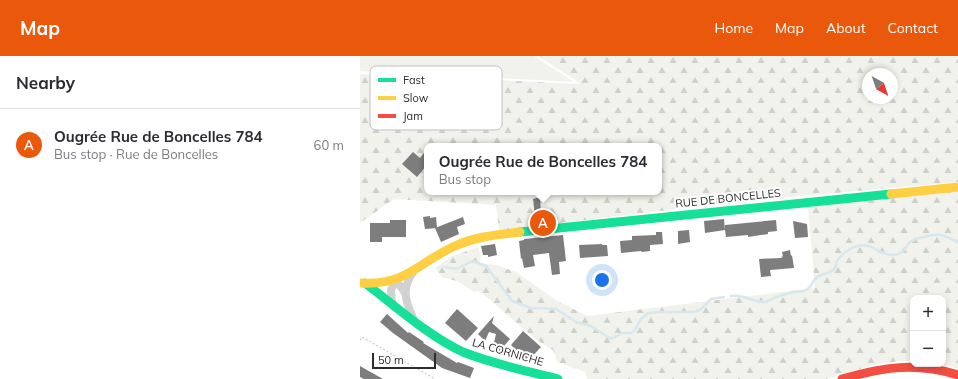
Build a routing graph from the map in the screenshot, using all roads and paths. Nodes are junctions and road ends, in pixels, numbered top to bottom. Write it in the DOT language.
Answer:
graph roads {
  1 [pos="958,187"];
  2 [pos="414,271"];
  3 [pos="395,280"];
  4 [pos="362,283"];
  5 [pos="405,293"];
  6 [pos="392,303"];
  7 [pos="413,318"];
  8 [pos="360,340"];
  9 [pos="958,375"];
  10 [pos="848,378"];
  11 [pos="435,379"];
  12 [pos="558,379"];
  1 -- 2 [label="main road, RUE DE BONCELLES"];
  2 -- 3 [label="main road, RUE DE BONCELLES"];
  2 -- 5 [label="street"];
  3 -- 4 [label="main road, RUE DE BONCELLES"];
  3 -- 5 [label="street, LA CORNICHE"];
  3 -- 6 [label="street"];
  4 -- 6 [label="main road, LA CORNICHE"];
  5 -- 7 [label="street, LA CORNICHE"];
  6 -- 7 [label="main road, LA CORNICHE"];
  7 -- 12 [label="main road, LA CORNICHE"];
  8 -- 11 [label="path"];
  9 -- 10 [label="main road"];
}
